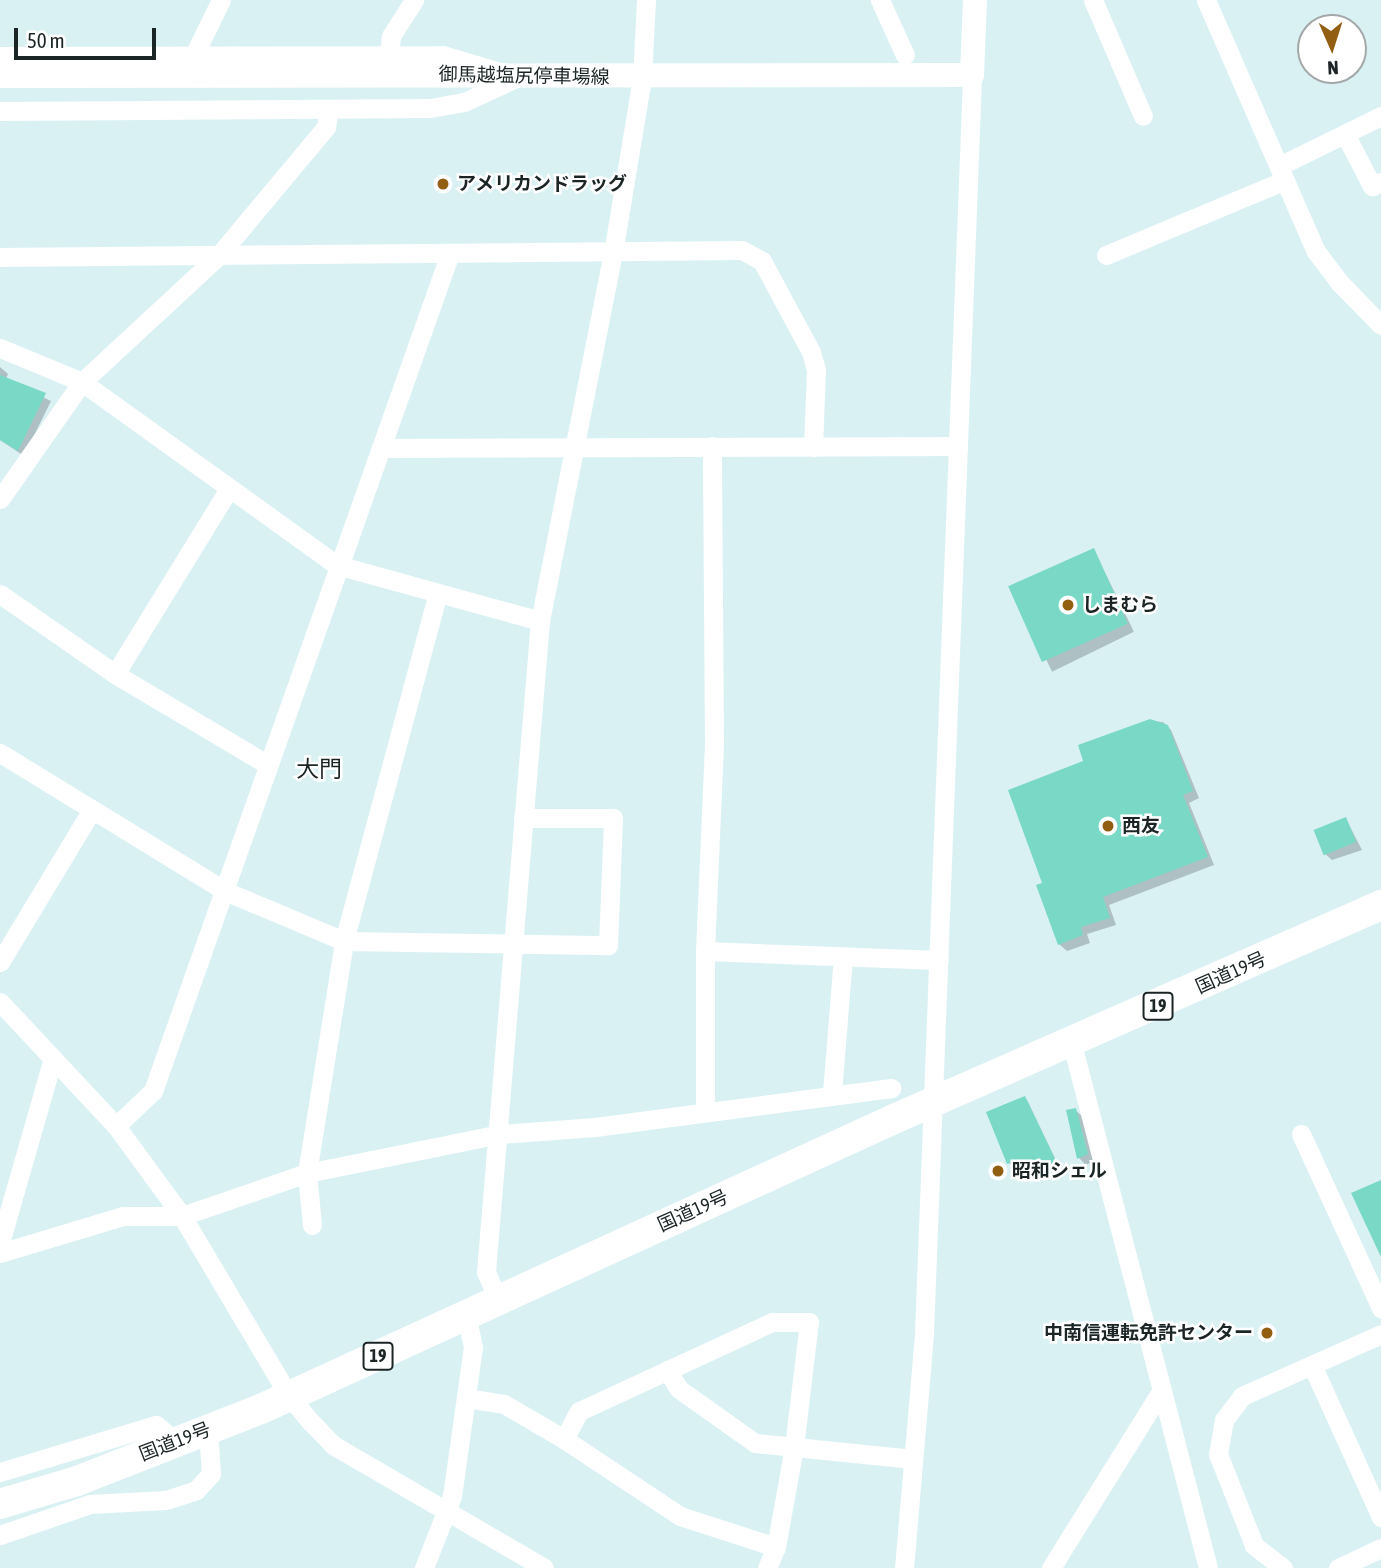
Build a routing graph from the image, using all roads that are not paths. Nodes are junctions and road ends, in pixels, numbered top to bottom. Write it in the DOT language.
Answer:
graph roads {
  1 [pos="220,0"];
  2 [pos="414,0"];
  3 [pos="646,0"];
  4 [pos="880,0"];
  5 [pos="975,0"];
  6 [pos="1093,0"];
  7 [pos="1206,0"];
  8 [pos="389,54"];
  9 [pos="194,55"];
  10 [pos="905,55"];
  11 [pos="0,56"];
  12 [pos="972,75"];
  13 [pos="0,76"];
  14 [pos="517,77"];
  15 [pos="642,77"];
  16 [pos="329,109"];
  17 [pos="0,111"];
  18 [pos="1143,116"];
  19 [pos="1381,116"];
  20 [pos="1345,134"];
  21 [pos="1281,173"];
  22 [pos="1381,182"];
  23 [pos="614,253"];
  24 [pos="219,255"];
  25 [pos="1106,255"];
  26 [pos="449,256"];
  27 [pos="0,257"];
  28 [pos="1381,325"];
  29 [pos="0,348"];
  30 [pos="82,382"];
  31 [pos="712,446"];
  32 [pos="958,446"];
  33 [pos="573,447"];
  34 [pos="813,447"];
  35 [pos="381,448"];
  36 [pos="228,490"];
  37 [pos="0,499"];
  38 [pos="337,565"];
  39 [pos="0,594"];
  40 [pos="437,596"];
  41 [pos="540,621"];
  42 [pos="115,674"];
  43 [pos="0,753"];
  44 [pos="268,765"];
  45 [pos="91,811"];
  46 [pos="523,818"];
  47 [pos="225,891"];
  48 [pos="1381,905"];
  49 [pos="344,941"];
  50 [pos="513,944"];
  51 [pos="705,951"];
  52 [pos="843,956"];
  53 [pos="939,960"];
  54 [pos="0,962"];
  55 [pos="0,1002"];
  56 [pos="1072,1044"];
  57 [pos="53,1058"];
  58 [pos="891,1088"];
  59 [pos="832,1093"];
  60 [pos="933,1102"];
  61 [pos="705,1112"];
  62 [pos="116,1126"];
  63 [pos="500,1134"];
  64 [pos="1301,1135"];
  65 [pos="307,1173"];
  66 [pos="182,1216"];
  67 [pos="312,1226"];
  68 [pos="0,1243"];
  69 [pos="0,1253"];
  70 [pos="498,1300"];
  71 [pos="1381,1308"];
  72 [pos="466,1314"];
  73 [pos="1381,1334"];
  74 [pos="1312,1364"];
  75 [pos="667,1370"];
  76 [pos="1162,1390"];
  77 [pos="289,1396"];
  78 [pos="466,1398"];
  79 [pos="208,1430"];
  80 [pos="564,1439"];
  81 [pos="176,1443"];
  82 [pos="794,1447"];
  83 [pos="913,1459"];
  84 [pos="0,1472"];
  85 [pos="0,1504"];
  86 [pos="446,1512"];
  87 [pos="1381,1517"];
  88 [pos="0,1535"];
  89 [pos="776,1547"];
  90 [pos="1381,1548"];
  91 [pos="424,1568"];
  92 [pos="544,1568"];
  93 [pos="767,1568"];
  94 [pos="904,1568"];
  95 [pos="1052,1568"];
  96 [pos="1208,1568"];
  97 [pos="1283,1568"];
  98 [pos="1338,1568"];
  1 -- 9 [label="street"];
  2 -- 8 [label="street"];
  3 -- 15 [label="street"];
  4 -- 10 [label="street"];
  5 -- 12 [label="main road"];
  6 -- 18 [label="street"];
  7 -- 21 [label="street"];
  8 -- 9 [label="street"];
  8 -- 14 [label="street"];
  9 -- 11 [label="street"];
  12 -- 15 [label="main road, 御馬越塩尻停車場線"];
  12 -- 32 [label="street"];
  13 -- 14 [label="main road, 御馬越塩尻停車場線"];
  14 -- 15 [label="main road, 御馬越塩尻停車場線"];
  14 -- 16 [label="street"];
  15 -- 23 [label="street"];
  16 -- 17 [label="street"];
  16 -- 24 [label="street"];
  19 -- 20 [label="street"];
  20 -- 21 [label="street"];
  20 -- 22 [label="street"];
  21 -- 25 [label="street"];
  21 -- 28 [label="street"];
  23 -- 26 [label="street"];
  23 -- 33 [label="street"];
  23 -- 34 [label="street"];
  24 -- 26 [label="street"];
  24 -- 27 [label="street"];
  24 -- 30 [label="street"];
  26 -- 35 [label="street"];
  29 -- 30 [label="street"];
  30 -- 36 [label="street"];
  30 -- 37 [label="street"];
  31 -- 33 [label="street"];
  31 -- 34 [label="street"];
  31 -- 51 [label="street"];
  32 -- 34 [label="street"];
  32 -- 53 [label="street"];
  33 -- 35 [label="street"];
  33 -- 41 [label="street"];
  35 -- 38 [label="street"];
  36 -- 38 [label="street"];
  36 -- 42 [label="street"];
  38 -- 40 [label="street"];
  38 -- 44 [label="street"];
  39 -- 42 [label="street"];
  40 -- 41 [label="street"];
  40 -- 49 [label="street"];
  41 -- 46 [label="street"];
  42 -- 44 [label="street"];
  43 -- 45 [label="street"];
  44 -- 47 [label="street"];
  45 -- 47 [label="street"];
  45 -- 54 [label="street"];
  46 -- 50 [label="street"];
  46 -- 50 [label="street"];
  47 -- 49 [label="street"];
  47 -- 62 [label="street"];
  48 -- 56 [label="highway, 国道19号 / 19"];
  49 -- 50 [label="street"];
  49 -- 65 [label="street"];
  50 -- 63 [label="street"];
  51 -- 52 [label="street"];
  51 -- 61 [label="street"];
  52 -- 53 [label="street"];
  52 -- 59 [label="street"];
  53 -- 60 [label="street"];
  55 -- 57 [label="street"];
  56 -- 60 [label="highway, 国道19号 / 19"];
  56 -- 76 [label="street"];
  57 -- 62 [label="street"];
  57 -- 68 [label="street"];
  58 -- 59 [label="street"];
  59 -- 61 [label="street"];
  60 -- 70 [label="highway, 国道19号 / 19"];
  60 -- 83 [label="street"];
  61 -- 63 [label="street"];
  62 -- 66 [label="street"];
  63 -- 65 [label="street"];
  63 -- 70 [label="street"];
  64 -- 71 [label="street"];
  65 -- 66 [label="street"];
  65 -- 67 [label="street"];
  66 -- 69 [label="street"];
  66 -- 77 [label="street"];
  70 -- 72 [label="highway, 国道19号 / 19"];
  72 -- 77 [label="highway, 国道19号 / 19"];
  72 -- 78 [label="street"];
  73 -- 74 [label="street"];
  74 -- 87 [label="street"];
  74 -- 97 [label="street"];
  75 -- 80 [label="street"];
  75 -- 82 [label="street"];
  75 -- 82 [label="street"];
  76 -- 95 [label="street"];
  76 -- 96 [label="street"];
  77 -- 79 [label="highway, 国道19号 / 19"];
  77 -- 86 [label="street"];
  78 -- 80 [label="street"];
  78 -- 86 [label="street"];
  79 -- 81 [label="highway, 国道19号 / 19"];
  79 -- 88 [label="street"];
  80 -- 89 [label="street"];
  81 -- 84 [label="street"];
  81 -- 85 [label="highway, 国道19号 / 19"];
  82 -- 83 [label="street"];
  82 -- 89 [label="street"];
  83 -- 94 [label="street"];
  86 -- 91 [label="street"];
  86 -- 92 [label="street"];
  89 -- 93 [label="street"];
  90 -- 98 [label="street"];
}
